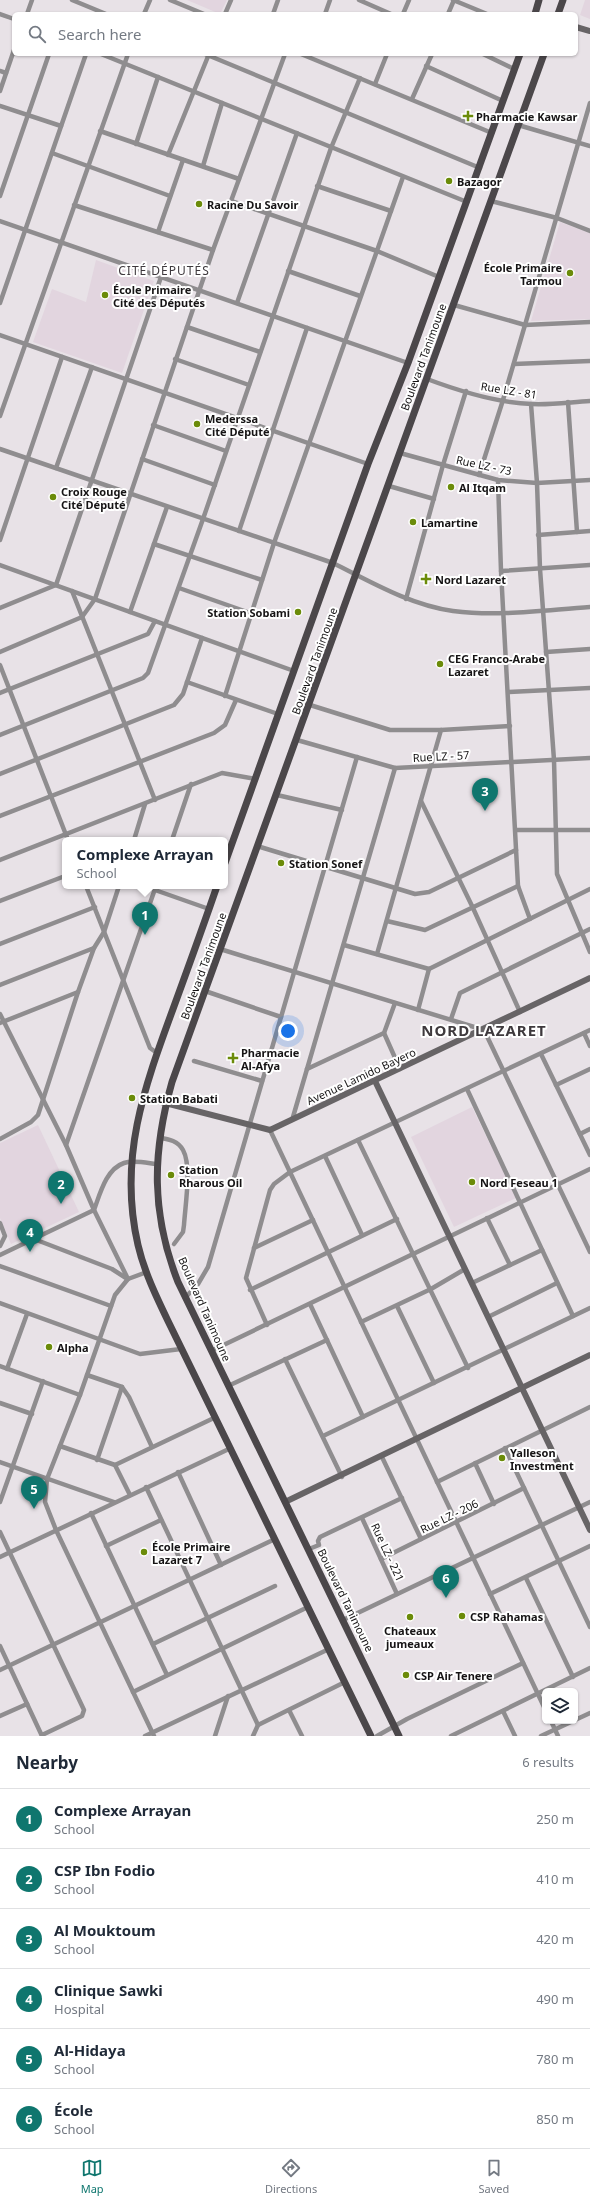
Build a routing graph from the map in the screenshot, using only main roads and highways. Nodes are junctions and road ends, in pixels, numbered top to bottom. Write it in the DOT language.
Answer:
graph roads {
  1 [pos="540,0"];
  2 [pos="563,0"];
  3 [pos="536,12"];
  4 [pos="559,12"];
  5 [pos="519,56"];
  6 [pos="543,56"];
  7 [pos="228,855"];
  8 [pos="216,889"];
  9 [pos="371,1736"];
  10 [pos="399,1736"];
  1 -- 3 [label="main road"];
  2 -- 4 [label="main road"];
  5 -- 7 [label="main road, Boulevard Tanimoune"];
  6 -- 10 [label="main road, Boulevard Tanimoune"];
  8 -- 9 [label="main road, Boulevard Tanimoune"];
}
